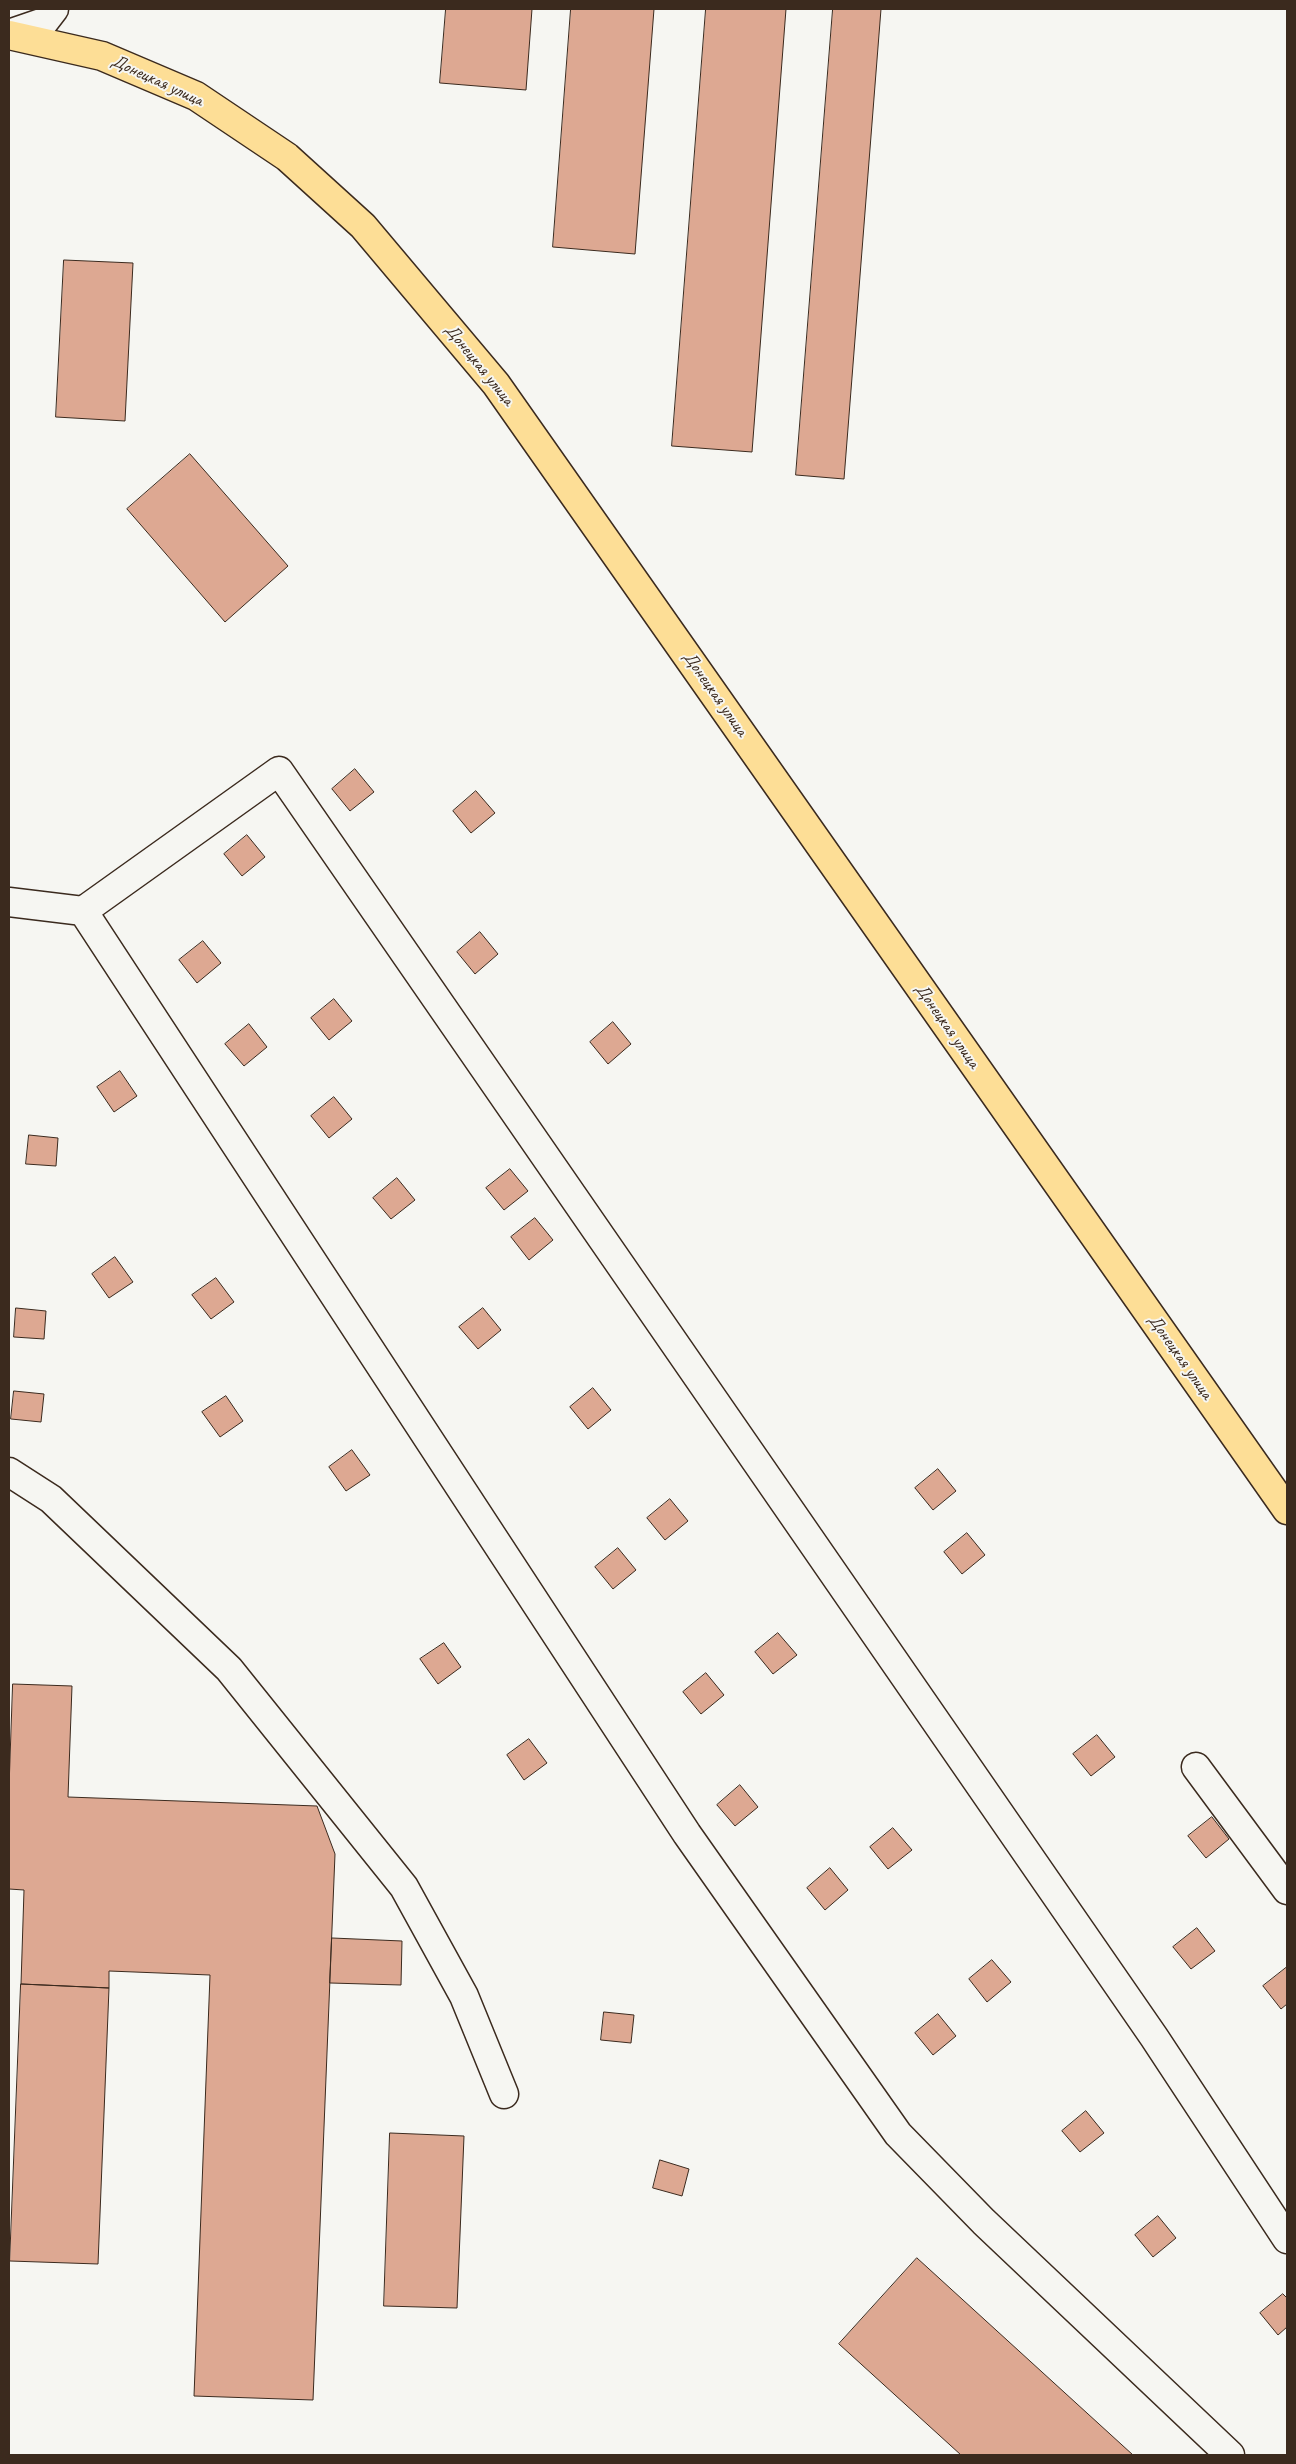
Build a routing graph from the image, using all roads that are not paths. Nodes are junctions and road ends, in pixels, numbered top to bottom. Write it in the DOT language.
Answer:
graph roads {
  1 [pos="54,9"];
  2 [pos="9,34"];
  3 [pos="9,902"];
  4 [pos="83,911"];
  5 [pos="9,1472"];
  6 [pos="1287,1510"];
  7 [pos="1196,1767"];
  8 [pos="1287,1890"];
  9 [pos="504,2094"];
  10 [pos="1287,2239"];
  11 [pos="1230,2455"];
  1 -- 2 [label="lane"];
  2 -- 6 [label="main road, Донецкая улица"];
  3 -- 4 [label="lane"];
  4 -- 10 [label="lane"];
  4 -- 11 [label="lane"];
  5 -- 9 [label="lane"];
  7 -- 8 [label="lane"];
}
